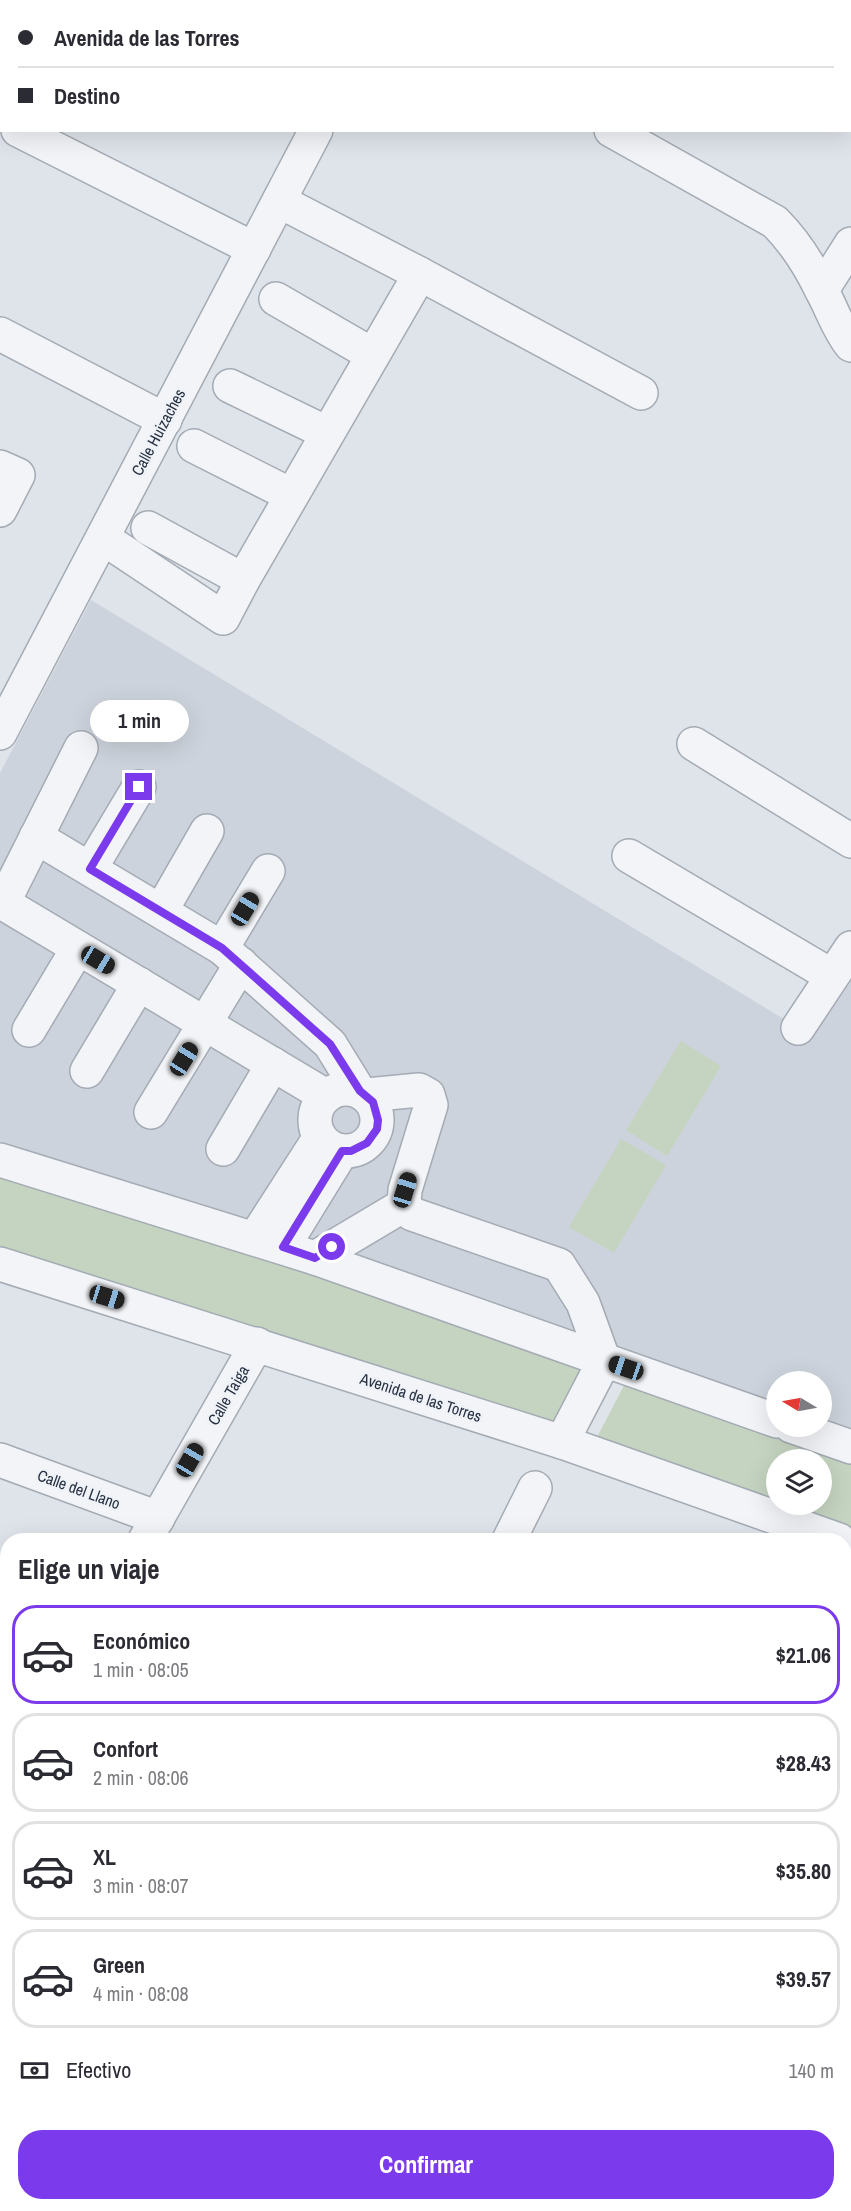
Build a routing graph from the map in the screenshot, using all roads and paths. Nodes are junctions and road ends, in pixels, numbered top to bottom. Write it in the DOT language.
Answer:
graph roads {
  1 [pos="22,132"];
  2 [pos="315,132"];
  3 [pos="631,135"];
  4 [pos="279,201"];
  5 [pos="851,244"];
  6 [pos="254,249"];
  7 [pos="420,274"];
  8 [pos="822,290"];
  9 [pos="276,299"];
  10 [pos="0,334"];
  11 [pos="851,345"];
  12 [pos="373,355"];
  13 [pos="231,386"];
  14 [pos="641,393"];
  15 [pos="165,420"];
  16 [pos="327,433"];
  17 [pos="194,446"];
  18 [pos="0,467"];
  19 [pos="291,495"];
  20 [pos="0,510"];
  21 [pos="148,528"];
  22 [pos="103,538"];
  23 [pos="243,580"];
  24 [pos="0,733"];
  25 [pos="694,744"];
  26 [pos="81,748"];
  27 [pos="139,787"];
  28 [pos="207,831"];
  29 [pos="36,837"];
  30 [pos="851,841"];
  31 [pos="629,856"];
  32 [pos="90,869"];
  33 [pos="268,871"];
  34 [pos="2,906"];
  35 [pos="161,911"];
  36 [pos="78,948"];
  37 [pos="851,948"];
  38 [pos="231,956"];
  39 [pos="832,976"];
  40 [pos="139,984"];
  41 [pos="206,1024"];
  42 [pos="798,1028"];
  43 [pos="29,1030"];
  44 [pos="273,1064"];
  45 [pos="87,1071"];
  46 [pos="363,1093"];
  47 [pos="326,1096"];
  48 [pos="151,1112"];
  49 [pos="331,1144"];
  50 [pos="223,1149"];
  51 [pos="0,1160"];
  52 [pos="404,1205"];
  53 [pos="269,1243"];
  54 [pos="315,1258"];
  55 [pos="0,1264"];
  56 [pos="257,1344"];
  57 [pos="604,1361"];
  58 [pos="766,1417"];
  59 [pos="821,1437"];
  60 [pos="562,1442"];
  61 [pos="851,1448"];
  62 [pos="0,1460"];
  63 [pos="535,1488"];
  64 [pos="151,1529"];
  65 [pos="512,1533"];
  66 [pos="818,1533"];
  1 -- 6 [label="street"];
  2 -- 4 [label="street, Calle Huizaches"];
  3 -- 8 [label="street"];
  4 -- 6 [label="street, Calle Huizaches"];
  4 -- 7 [label="street"];
  5 -- 8 [label="street"];
  6 -- 15 [label="street, Calle Huizaches"];
  7 -- 12 [label="street"];
  7 -- 14 [label="street"];
  8 -- 11 [label="street"];
  9 -- 12 [label="street"];
  10 -- 15 [label="street"];
  12 -- 16 [label="street"];
  13 -- 16 [label="street"];
  15 -- 22 [label="street, Calle Huizaches"];
  16 -- 19 [label="street"];
  17 -- 19 [label="street"];
  18 -- 20 [label="street"];
  19 -- 23 [label="street"];
  21 -- 23 [label="street"];
  22 -- 23 [label="street"];
  22 -- 24 [label="street, Calle Huizaches"];
  25 -- 30 [label="street"];
  26 -- 29 [label="street"];
  27 -- 32 [label="street"];
  28 -- 35 [label="street"];
  29 -- 32 [label="street"];
  29 -- 34 [label="street"];
  31 -- 39 [label="street"];
  32 -- 35 [label="street"];
  33 -- 38 [label="street"];
  34 -- 36 [label="street"];
  35 -- 38 [label="street"];
  36 -- 40 [label="street"];
  36 -- 43 [label="street"];
  37 -- 39 [label="street"];
  38 -- 41 [label="street"];
  38 -- 46 [label="street"];
  39 -- 42 [label="street"];
  40 -- 41 [label="street"];
  40 -- 45 [label="street"];
  41 -- 44 [label="street"];
  41 -- 48 [label="street"];
  44 -- 47 [label="street"];
  44 -- 50 [label="street"];
  46 -- 47 [label="street"];
  46 -- 49 [label="street"];
  46 -- 52 [label="street"];
  47 -- 49 [label="street"];
  49 -- 53 [label="street"];
  51 -- 53 [label="street"];
  52 -- 54 [label="street"];
  52 -- 57 [label="street"];
  53 -- 54 [label="street"];
  54 -- 57 [label="street"];
  55 -- 56 [label="street, Avenida de las Torres"];
  56 -- 60 [label="street, Avenida de las Torres"];
  56 -- 64 [label="street, Calle Taiga"];
  57 -- 58 [label="street"];
  57 -- 60 [label="street"];
  59 -- 61 [label="street"];
  60 -- 66 [label="street, Avenida de las Torres"];
  62 -- 64 [label="street, Calle del Llano"];
  63 -- 65 [label="street"];
}
